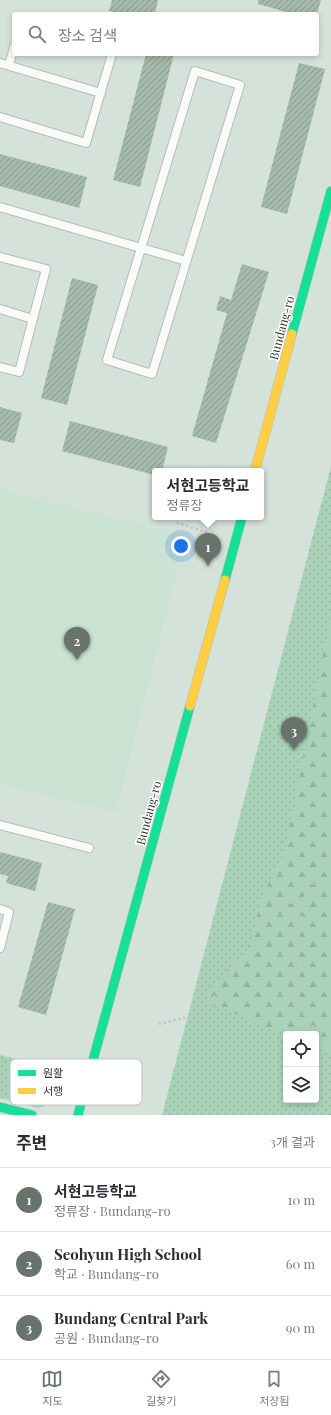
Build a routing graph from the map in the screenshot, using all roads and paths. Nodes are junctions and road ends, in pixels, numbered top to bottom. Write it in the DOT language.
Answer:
graph roads {
  1 [pos="12,53"];
  2 [pos="111,56"];
  3 [pos="0,63"];
  4 [pos="8,65"];
  5 [pos="101,93"];
  6 [pos="0,117"];
  7 [pos="331,191"];
  8 [pos="0,207"];
  9 [pos="141,248"];
  10 [pos="0,257"];
  11 [pos="186,261"];
  12 [pos="0,309"];
  13 [pos="33,319"];
  14 [pos="0,366"];
  15 [pos="256,468"];
  16 [pos="179,520"];
  17 [pos="241,520"];
  18 [pos="209,533"];
  19 [pos="314,549"];
  20 [pos="331,553"];
  21 [pos="0,825"];
  22 [pos="89,848"];
  23 [pos="331,853"];
  24 [pos="305,897"];
  25 [pos="0,909"];
  26 [pos="0,948"];
  27 [pos="159,1024"];
  28 [pos="331,1041"];
  29 [pos="93,1059"];
  30 [pos="81,1105"];
  31 [pos="0,1107"];
  32 [pos="32,1115"];
  33 [pos="78,1115"];
  1 -- 4 [label="lane"];
  2 -- 5 [label="lane"];
  3 -- 4 [label="lane"];
  4 -- 5 [label="lane"];
  5 -- 6 [label="lane"];
  7 -- 15 [label="main road, Bundang-ro"];
  8 -- 9 [label="lane"];
  9 -- 11 [label="lane"];
  9 -- 11 [label="lane"];
  9 -- 11 [label="lane"];
  10 -- 13 [label="lane"];
  12 -- 13 [label="lane"];
  13 -- 14 [label="lane"];
  16 -- 18 [label="path"];
  17 -- 29 [label="main road, Bundang-ro"];
  19 -- 20 [label="path"];
  21 -- 22 [label="lane"];
  23 -- 24 [label="path"];
  24 -- 27 [label="path"];
  24 -- 28 [label="path"];
  25 -- 26 [label="lane"];
  30 -- 33 [label="main road, Bundang-ro"];
  31 -- 32 [label="main road"];
}
